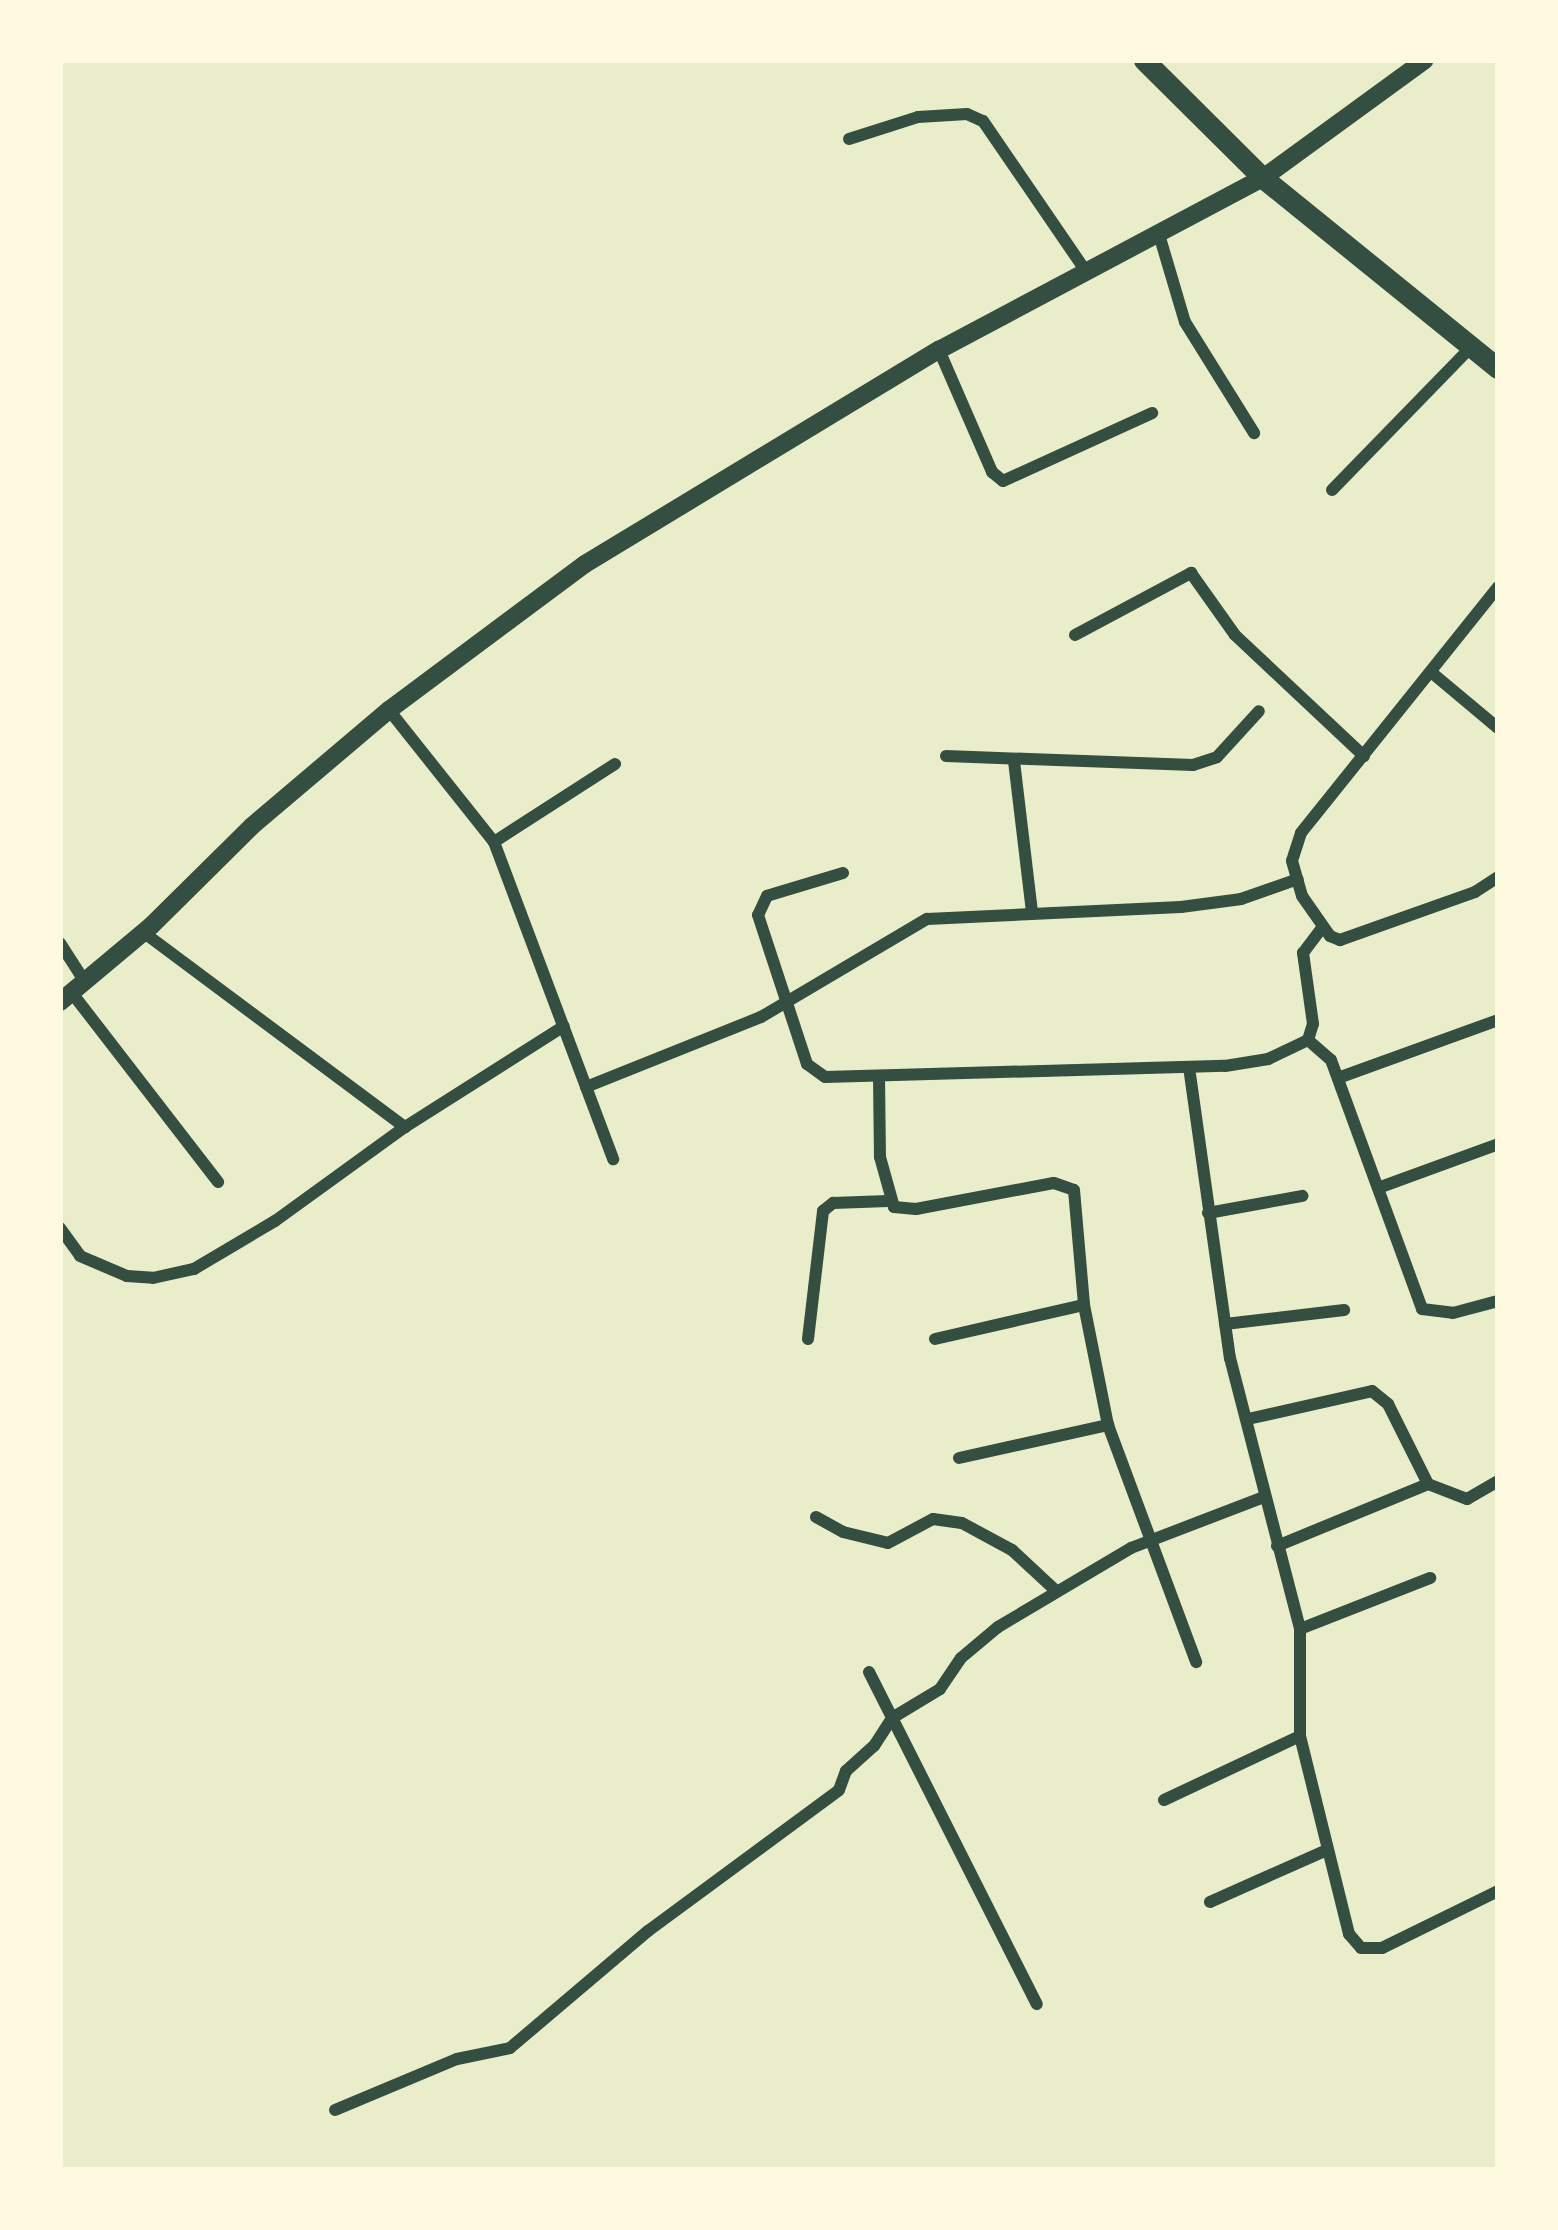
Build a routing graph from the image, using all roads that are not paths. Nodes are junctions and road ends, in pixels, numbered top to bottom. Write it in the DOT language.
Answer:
graph roads {
  1 [pos="1144,60"];
  2 [pos="1425,60"];
  3 [pos="849,139"];
  4 [pos="1263,178"];
  5 [pos="1158,231"];
  6 [pos="1085,270"];
  7 [pos="1471,346"];
  8 [pos="939,350"];
  9 [pos="1498,368"];
  10 [pos="1152,413"];
  11 [pos="1254,433"];
  12 [pos="1332,490"];
  13 [pos="1498,587"];
  14 [pos="1075,635"];
  15 [pos="1431,672"];
  16 [pos="389,710"];
  17 [pos="1259,712"];
  18 [pos="1498,728"];
  19 [pos="946,756"];
  20 [pos="1364,756"];
  21 [pos="1014,761"];
  22 [pos="614,764"];
  23 [pos="494,842"];
  24 [pos="843,873"];
  25 [pos="1498,878"];
  26 [pos="1298,879"];
  27 [pos="1032,912"];
  28 [pos="1322,928"];
  29 [pos="143,932"];
  30 [pos="60,943"];
  31 [pos="72,992"];
  32 [pos="788,1002"];
  33 [pos="1498,1020"];
  34 [pos="564,1026"];
  35 [pos="1308,1040"];
  36 [pos="1190,1066"];
  37 [pos="879,1077"];
  38 [pos="1338,1078"];
  39 [pos="586,1087"];
  40 [pos="405,1127"];
  41 [pos="1498,1144"];
  42 [pos="613,1159"];
  43 [pos="218,1181"];
  44 [pos="1378,1188"];
  45 [pos="1302,1196"];
  46 [pos="888,1201"];
  47 [pos="1208,1213"];
  48 [pos="60,1228"];
  49 [pos="1498,1301"];
  50 [pos="1084,1305"];
  51 [pos="1344,1310"];
  52 [pos="1225,1324"];
  53 [pos="935,1339"];
  54 [pos="808,1340"];
  55 [pos="1248,1419"];
  56 [pos="1108,1425"];
  57 [pos="959,1458"];
  58 [pos="1498,1480"];
  59 [pos="1428,1484"];
  60 [pos="1264,1497"];
  61 [pos="816,1517"];
  62 [pos="1148,1542"];
  63 [pos="1277,1546"];
  64 [pos="1430,1578"];
  65 [pos="1055,1590"];
  66 [pos="1300,1629"];
  67 [pos="1196,1662"];
  68 [pos="869,1672"];
  69 [pos="892,1718"];
  70 [pos="1300,1736"];
  71 [pos="1164,1800"];
  72 [pos="1327,1850"];
  73 [pos="1498,1891"];
  74 [pos="1210,1902"];
  75 [pos="1037,2004"];
  76 [pos="335,2110"];
  1 -- 4 [label="highway"];
  2 -- 4 [label="main road"];
  3 -- 6 [label="street"];
  4 -- 5 [label="main road"];
  4 -- 7 [label="highway"];
  5 -- 6 [label="main road"];
  5 -- 11 [label="street"];
  6 -- 8 [label="main road"];
  7 -- 9 [label="highway"];
  7 -- 12 [label="street"];
  8 -- 10 [label="street"];
  8 -- 16 [label="main road"];
  13 -- 15 [label="street"];
  14 -- 20 [label="street"];
  15 -- 18 [label="street"];
  15 -- 20 [label="street"];
  16 -- 23 [label="street"];
  16 -- 29 [label="main road"];
  17 -- 21 [label="street"];
  19 -- 21 [label="street"];
  20 -- 26 [label="street"];
  21 -- 27 [label="street"];
  22 -- 23 [label="street"];
  23 -- 34 [label="street"];
  24 -- 32 [label="street"];
  25 -- 28 [label="street"];
  26 -- 27 [label="street"];
  26 -- 28 [label="street"];
  27 -- 32 [label="street"];
  28 -- 35 [label="street"];
  29 -- 31 [label="main road"];
  29 -- 40 [label="street"];
  30 -- 31 [label="street"];
  31 -- 43 [label="street"];
  32 -- 37 [label="street"];
  32 -- 39 [label="street"];
  33 -- 38 [label="street"];
  34 -- 39 [label="street"];
  34 -- 40 [label="street"];
  35 -- 36 [label="street"];
  35 -- 38 [label="street"];
  36 -- 37 [label="street"];
  36 -- 47 [label="street"];
  37 -- 46 [label="street"];
  38 -- 44 [label="street"];
  39 -- 42 [label="street"];
  40 -- 48 [label="street"];
  41 -- 44 [label="street"];
  44 -- 49 [label="street"];
  45 -- 47 [label="street"];
  46 -- 50 [label="street"];
  46 -- 54 [label="street"];
  47 -- 52 [label="street"];
  50 -- 53 [label="street"];
  50 -- 56 [label="street"];
  51 -- 52 [label="street"];
  52 -- 55 [label="street"];
  55 -- 59 [label="street"];
  55 -- 60 [label="street"];
  56 -- 57 [label="street"];
  56 -- 62 [label="street"];
  58 -- 59 [label="street"];
  59 -- 63 [label="street"];
  60 -- 62 [label="street"];
  60 -- 63 [label="street"];
  61 -- 65 [label="street"];
  62 -- 65 [label="street"];
  62 -- 67 [label="street"];
  63 -- 66 [label="street"];
  64 -- 66 [label="street"];
  65 -- 69 [label="street"];
  66 -- 70 [label="street"];
  68 -- 69 [label="street"];
  69 -- 75 [label="street"];
  69 -- 76 [label="street"];
  70 -- 71 [label="street"];
  70 -- 72 [label="street"];
  72 -- 73 [label="street"];
  72 -- 74 [label="street"];
}
